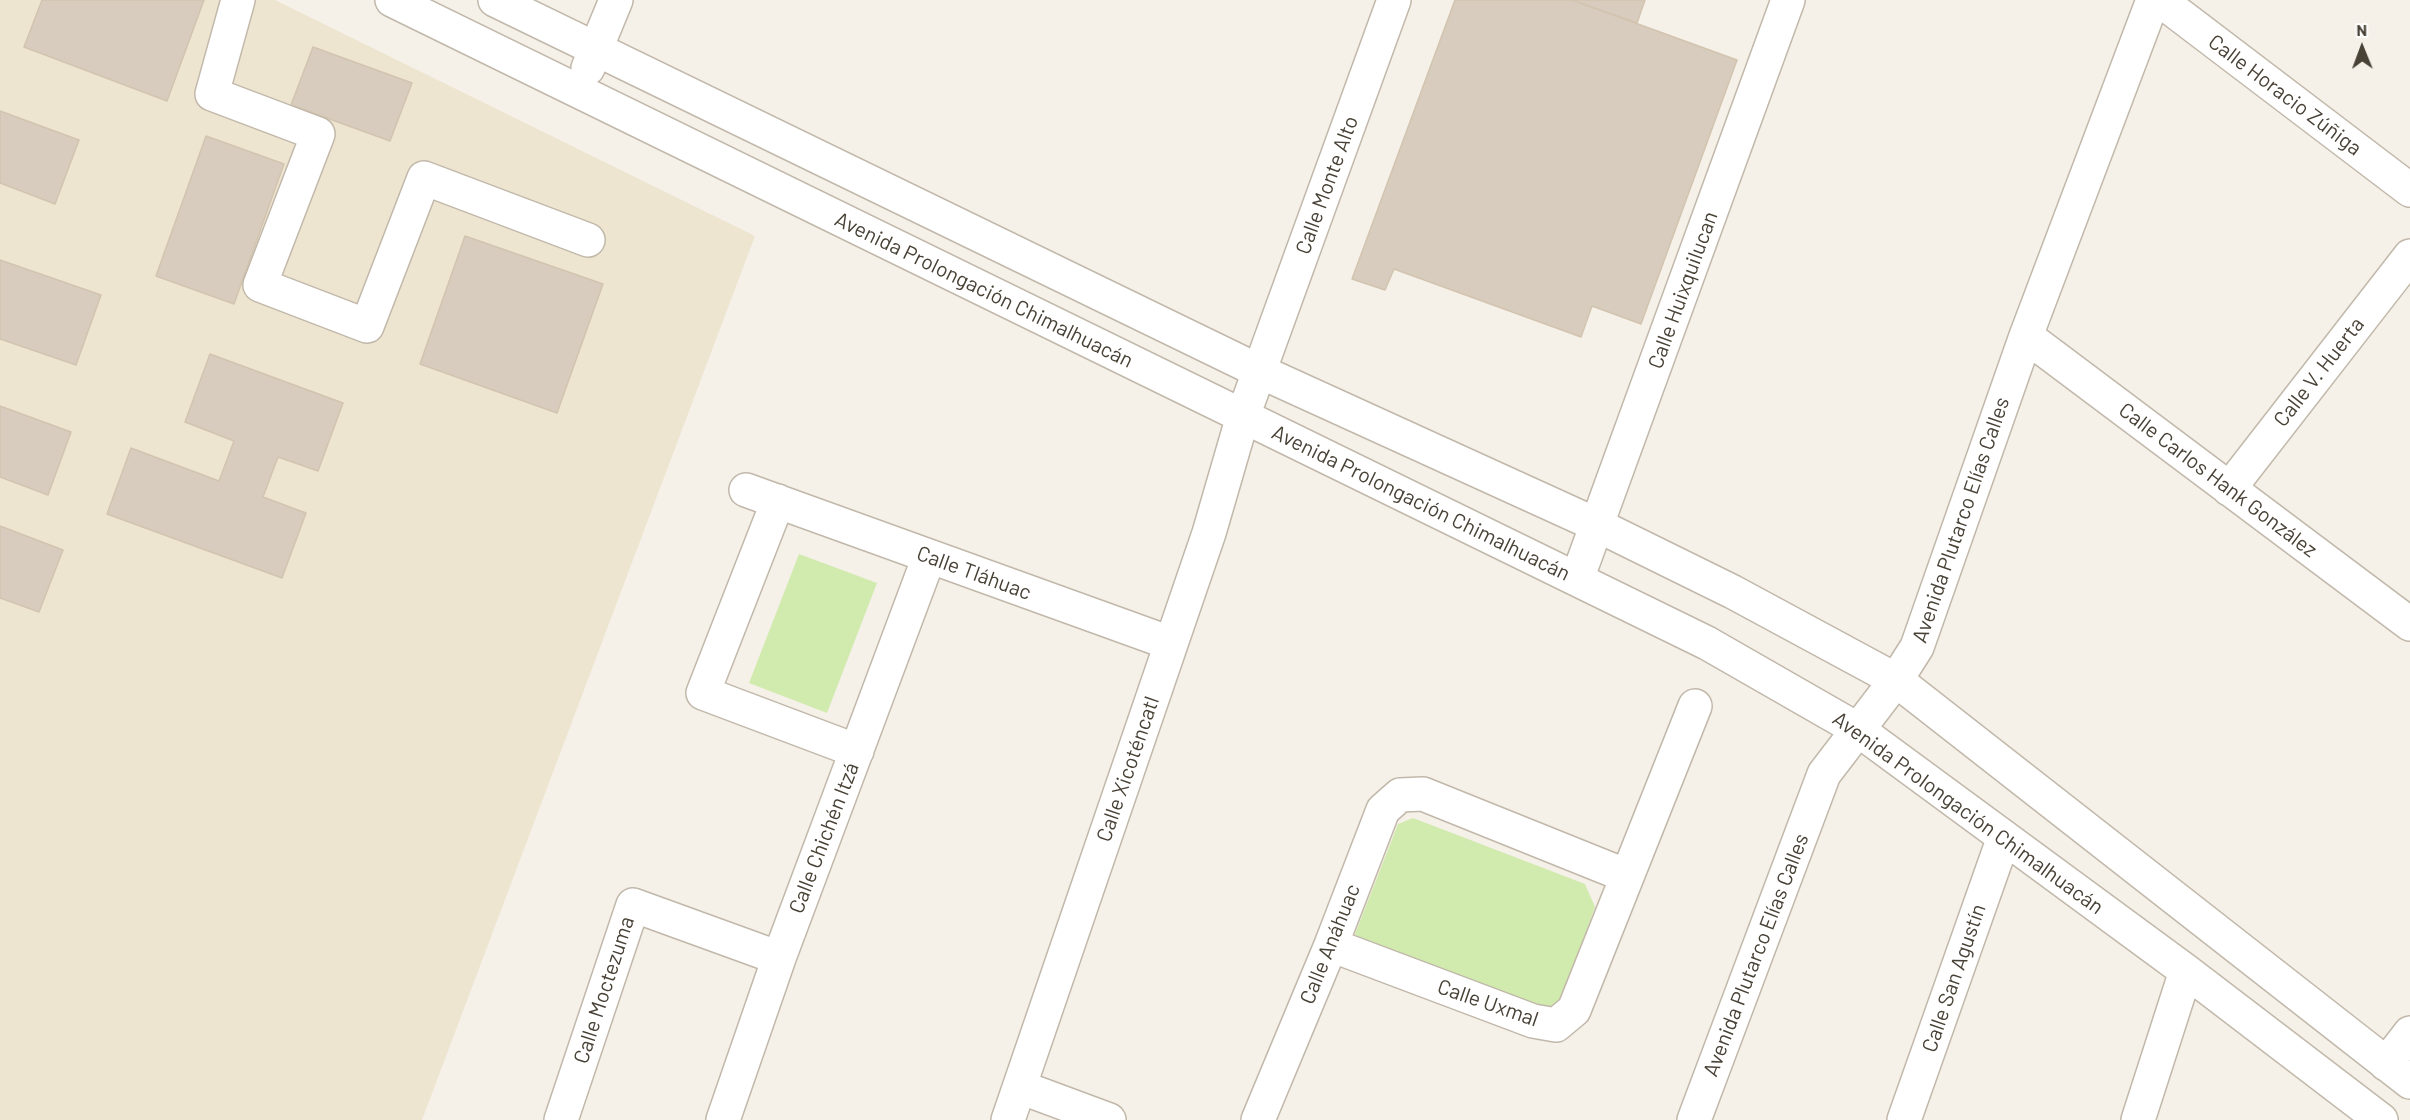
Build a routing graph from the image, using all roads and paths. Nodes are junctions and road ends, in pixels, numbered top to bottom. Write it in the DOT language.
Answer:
graph roads {
  1 [pos="238,0"];
  2 [pos="392,0"];
  3 [pos="495,0"];
  4 [pos="616,0"];
  5 [pos="1394,0"];
  6 [pos="1788,0"];
  7 [pos="2153,0"];
  8 [pos="2160,0"];
  9 [pos="595,49"];
  10 [pos="579,91"];
  11 [pos="2410,190"];
  12 [pos="588,240"];
  13 [pos="2410,255"];
  14 [pos="2026,336"];
  15 [pos="1259,371"];
  16 [pos="1244,416"];
  17 [pos="2229,489"];
  18 [pos="746,490"];
  19 [pos="778,501"];
  20 [pos="1597,525"];
  21 [pos="929,557"];
  22 [pos="1577,579"];
  23 [pos="2409,621"];
  24 [pos="1170,643"];
  25 [pos="1896,680"];
  26 [pos="1695,706"];
  27 [pos="1857,729"];
  28 [pos="856,751"];
  29 [pos="2004,837"];
  30 [pos="1627,876"];
  31 [pos="1331,945"];
  32 [pos="779,958"];
  33 [pos="2186,970"];
  34 [pos="2410,1033"];
  35 [pos="2398,1073"];
  36 [pos="1020,1087"];
  37 [pos="561,1120"];
  38 [pos="723,1120"];
  39 [pos="1008,1120"];
  40 [pos="1109,1120"];
  41 [pos="1258,1120"];
  42 [pos="1694,1120"];
  43 [pos="1904,1120"];
  44 [pos="2138,1120"];
  45 [pos="2381,1120"];
  1 -- 12 [label="street"];
  2 -- 10 [label="street, Avenida Prolongación Chimalhuacán"];
  3 -- 9 [label="street"];
  4 -- 9 [label="street"];
  5 -- 15 [label="street, Calle Monte Alto"];
  6 -- 20 [label="street, Calle Huixquilucan"];
  7 -- 14 [label="street, Avenida Plutarco Elías Calles"];
  8 -- 11 [label="street, Calle Horacio Zúñiga"];
  9 -- 10 [label="street"];
  9 -- 15 [label="street"];
  10 -- 16 [label="street, Avenida Prolongación Chimalhuacán"];
  13 -- 17 [label="street, Calle V. Huerta"];
  14 -- 17 [label="street, Calle Carlos Hank González"];
  14 -- 25 [label="street, Avenida Plutarco Elías Calles"];
  15 -- 16 [label="street, Calle Monte Alto"];
  15 -- 20 [label="street"];
  16 -- 22 [label="street, Avenida Prolongación Chimalhuacán"];
  16 -- 24 [label="street, Calle Xicoténcatl"];
  17 -- 23 [label="street, Calle Carlos Hank González"];
  18 -- 19 [label="street, Calle Tláhuac"];
  19 -- 21 [label="street, Calle Tláhuac"];
  19 -- 28 [label="street"];
  20 -- 22 [label="street, Calle Huixquilucan"];
  20 -- 25 [label="street"];
  21 -- 24 [label="street, Calle Tláhuac"];
  21 -- 28 [label="street, Calle Chichén Itzá"];
  22 -- 27 [label="street, Avenida Prolongación Chimalhuacán"];
  24 -- 36 [label="street, Calle Xicoténcatl"];
  25 -- 27 [label="street, Avenida Plutarco Elías Calles"];
  25 -- 35 [label="street"];
  26 -- 30 [label="street, Calle Uxmal"];
  27 -- 29 [label="street, Avenida Prolongación Chimalhuacán"];
  27 -- 42 [label="street, Avenida Plutarco Elías Calles"];
  28 -- 32 [label="street, Calle Chichén Itzá"];
  29 -- 33 [label="street, Avenida Prolongación Chimalhuacán"];
  29 -- 43 [label="street, Calle San Agustín"];
  30 -- 31 [label="street, Calle Uxmal"];
  30 -- 31 [label="street, Calle Anáhuac"];
  31 -- 41 [label="street, Calle Anáhuac"];
  32 -- 37 [label="street, Calle Moctezuma"];
  32 -- 38 [label="street, Calle Chichén Itzá"];
  33 -- 44 [label="street"];
  33 -- 45 [label="street, Avenida Prolongación Chimalhuacán"];
  34 -- 35 [label="street"];
  36 -- 39 [label="street, Calle Xicoténcatl"];
  36 -- 40 [label="street"];
}
